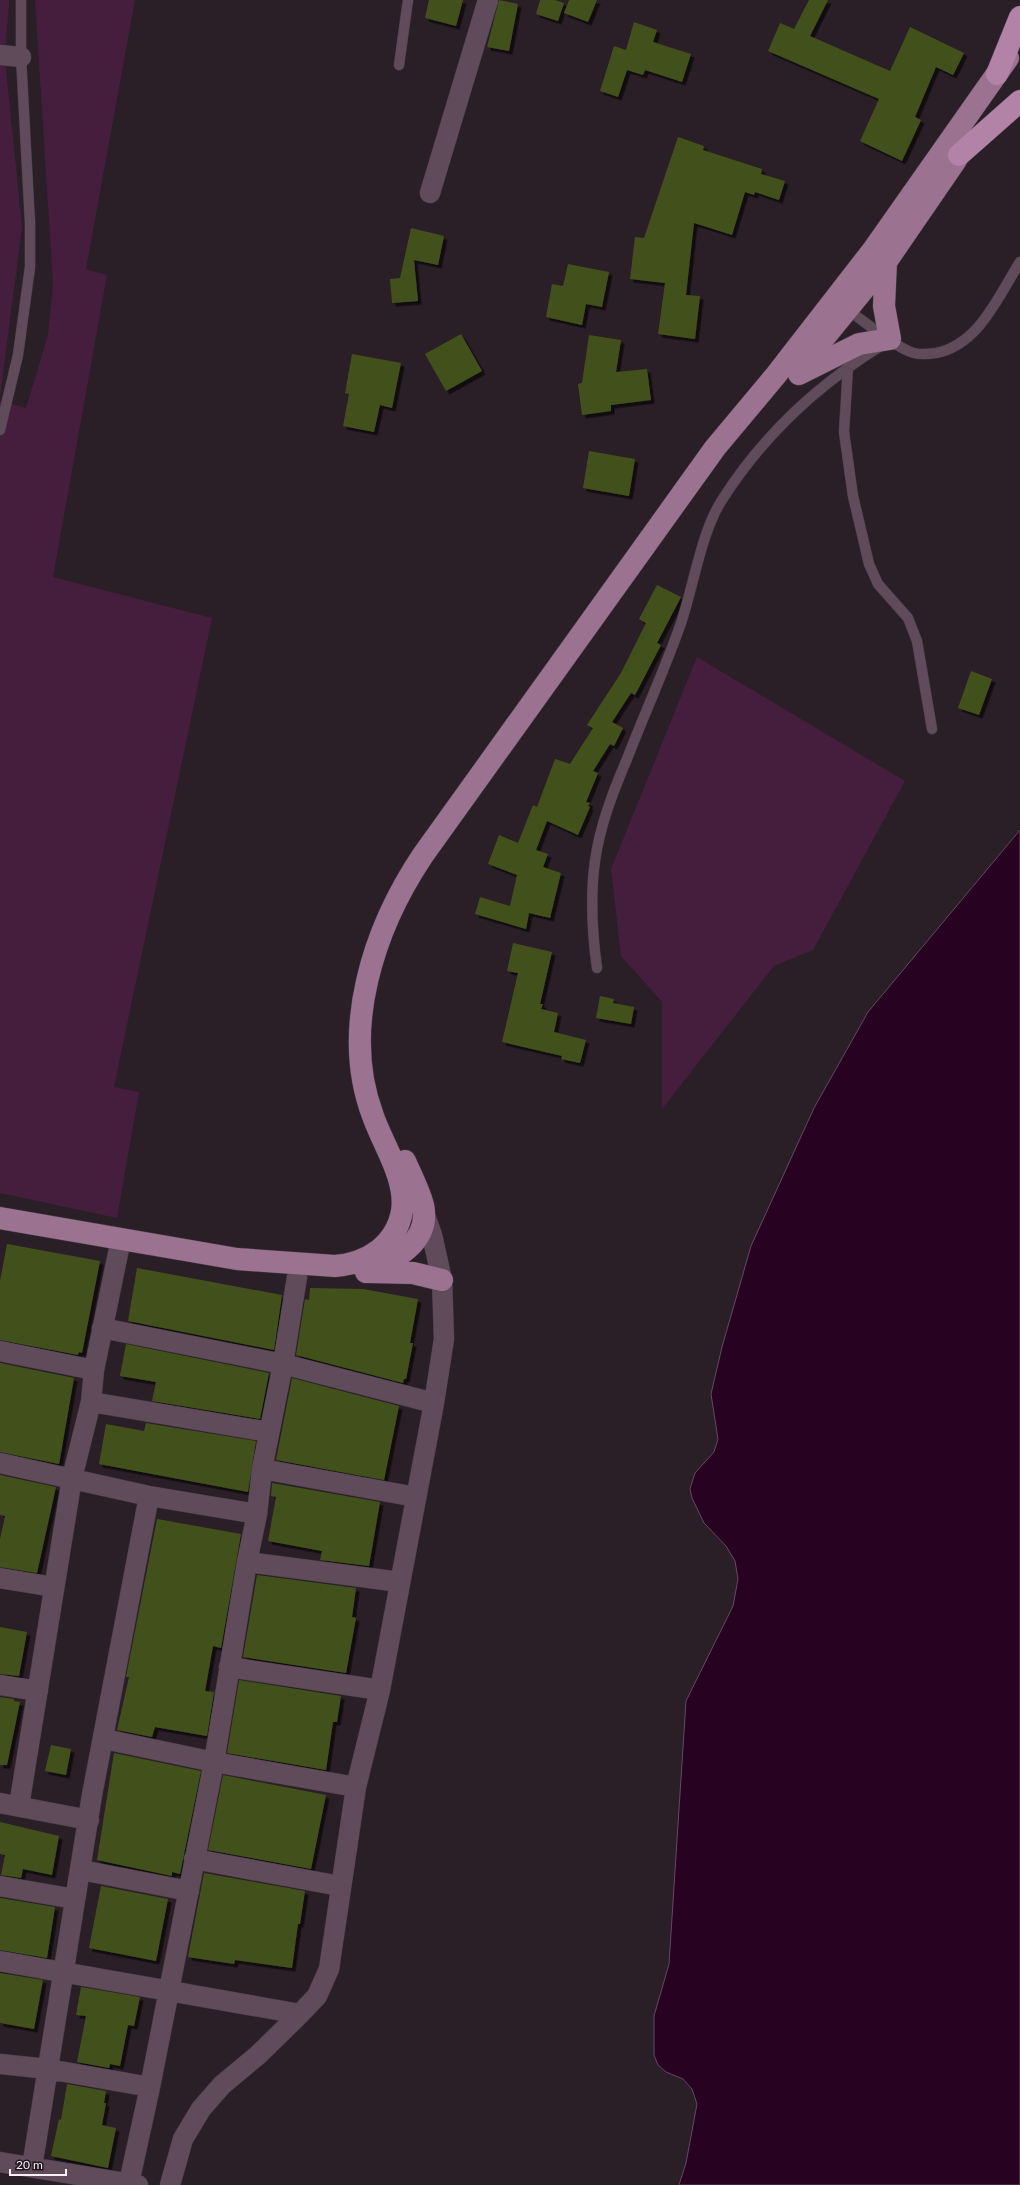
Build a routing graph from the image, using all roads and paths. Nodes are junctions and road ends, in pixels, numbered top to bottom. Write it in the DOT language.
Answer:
graph roads {
  1 [pos="21,0"];
  2 [pos="408,0"];
  3 [pos="488,0"];
  4 [pos="1020,17"];
  5 [pos="1020,43"];
  6 [pos="0,55"];
  7 [pos="21,57"];
  8 [pos="399,65"];
  9 [pos="1020,66"];
  10 [pos="997,74"];
  11 [pos="1020,101"];
  12 [pos="959,155"];
  13 [pos="430,193"];
  14 [pos="886,262"];
  15 [pos="1020,262"];
  16 [pos="848,310"];
  17 [pos="890,339"];
  18 [pos="848,367"];
  19 [pos="791,378"];
  20 [pos="0,430"];
  21 [pos="932,729"];
  22 [pos="597,968"];
  23 [pos="415,1201"];
  24 [pos="0,1218"];
  25 [pos="121,1239"];
  26 [pos="237,1260"];
  27 [pos="367,1272"];
  28 [pos="296,1277"];
  29 [pos="442,1280"];
  30 [pos="102,1328"];
  31 [pos="0,1351"];
  32 [pos="283,1364"];
  33 [pos="94,1370"];
  34 [pos="91,1402"];
  35 [pos="434,1402"];
  36 [pos="269,1432"];
  37 [pos="0,1463"];
  38 [pos="262,1469"];
  39 [pos="72,1478"];
  40 [pos="149,1496"];
  41 [pos="416,1497"];
  42 [pos="257,1514"];
  43 [pos="247,1562"];
  44 [pos="0,1578"];
  45 [pos="400,1582"];
  46 [pos="54,1587"];
  47 [pos="229,1667"];
  48 [pos="0,1685"];
  49 [pos="38,1690"];
  50 [pos="380,1690"];
  51 [pos="104,1739"];
  52 [pos="214,1762"];
  53 [pos="356,1787"];
  54 [pos="9,1805"];
  55 [pos="89,1820"];
  56 [pos="194,1859"];
  57 [pos="81,1870"];
  58 [pos="0,1886"];
  59 [pos="340,1886"];
  60 [pos="189,1891"];
  61 [pos="75,1899"];
  62 [pos="0,1961"];
  63 [pos="65,1971"];
  64 [pos="169,1990"];
  65 [pos="300,2014"];
  66 [pos="0,2064"];
  67 [pos="48,2070"];
  68 [pos="150,2087"];
  69 [pos="0,2162"];
  70 [pos="32,2167"];
  71 [pos="70,2179"];
  72 [pos="133,2184"];
  73 [pos="170,2185"];
  1 -- 7 [label="lane"];
  2 -- 8 [label="lane"];
  3 -- 13 [label="street"];
  4 -- 10 [label="highway"];
  5 -- 10 [label="main road"];
  6 -- 7 [label="street"];
  7 -- 20 [label="lane"];
  9 -- 12 [label="main road"];
  10 -- 23 [label="main road"];
  11 -- 12 [label="highway"];
  12 -- 14 [label="main road"];
  14 -- 16 [label="main road"];
  14 -- 17 [label="main road"];
  15 -- 17 [label="lane"];
  16 -- 17 [label="lane"];
  16 -- 19 [label="main road"];
  17 -- 18 [label="lane"];
  17 -- 19 [label="main road"];
  18 -- 21 [label="lane"];
  18 -- 22 [label="lane"];
  19 -- 23 [label="main road"];
  23 -- 26 [label="main road"];
  23 -- 27 [label="main road"];
  23 -- 29 [label="street"];
  24 -- 25 [label="main road"];
  25 -- 26 [label="main road"];
  25 -- 30 [label="street"];
  26 -- 28 [label="main road"];
  27 -- 28 [label="main road"];
  27 -- 29 [label="main road"];
  28 -- 32 [label="street"];
  29 -- 35 [label="street"];
  30 -- 32 [label="street"];
  30 -- 33 [label="street"];
  31 -- 33 [label="street"];
  32 -- 35 [label="street"];
  32 -- 36 [label="street"];
  33 -- 34 [label="street"];
  34 -- 36 [label="street"];
  34 -- 39 [label="street"];
  35 -- 41 [label="street"];
  36 -- 38 [label="street"];
  37 -- 39 [label="street"];
  38 -- 41 [label="street"];
  38 -- 42 [label="street"];
  39 -- 40 [label="street"];
  39 -- 46 [label="street"];
  40 -- 42 [label="street"];
  40 -- 51 [label="street"];
  41 -- 45 [label="street"];
  42 -- 43 [label="street"];
  43 -- 45 [label="street"];
  43 -- 47 [label="street"];
  44 -- 46 [label="street"];
  45 -- 50 [label="street"];
  46 -- 49 [label="street"];
  47 -- 50 [label="street"];
  47 -- 52 [label="street"];
  48 -- 49 [label="street"];
  49 -- 54 [label="street"];
  50 -- 53 [label="street"];
  51 -- 52 [label="street"];
  51 -- 55 [label="street"];
  52 -- 53 [label="street"];
  52 -- 56 [label="street"];
  53 -- 59 [label="street"];
  54 -- 55 [label="street"];
  55 -- 57 [label="street"];
  56 -- 59 [label="street"];
  56 -- 60 [label="street"];
  57 -- 60 [label="street"];
  57 -- 61 [label="street"];
  58 -- 61 [label="street"];
  59 -- 65 [label="street"];
  60 -- 64 [label="street"];
  61 -- 63 [label="street"];
  62 -- 63 [label="street"];
  63 -- 64 [label="street"];
  63 -- 67 [label="street"];
  64 -- 65 [label="street"];
  64 -- 68 [label="street"];
  65 -- 73 [label="street"];
  66 -- 67 [label="street"];
  67 -- 68 [label="street"];
  67 -- 70 [label="street"];
  68 -- 72 [label="street"];
  69 -- 70 [label="street"];
  70 -- 71 [label="street"];
  71 -- 72 [label="street"];
}
